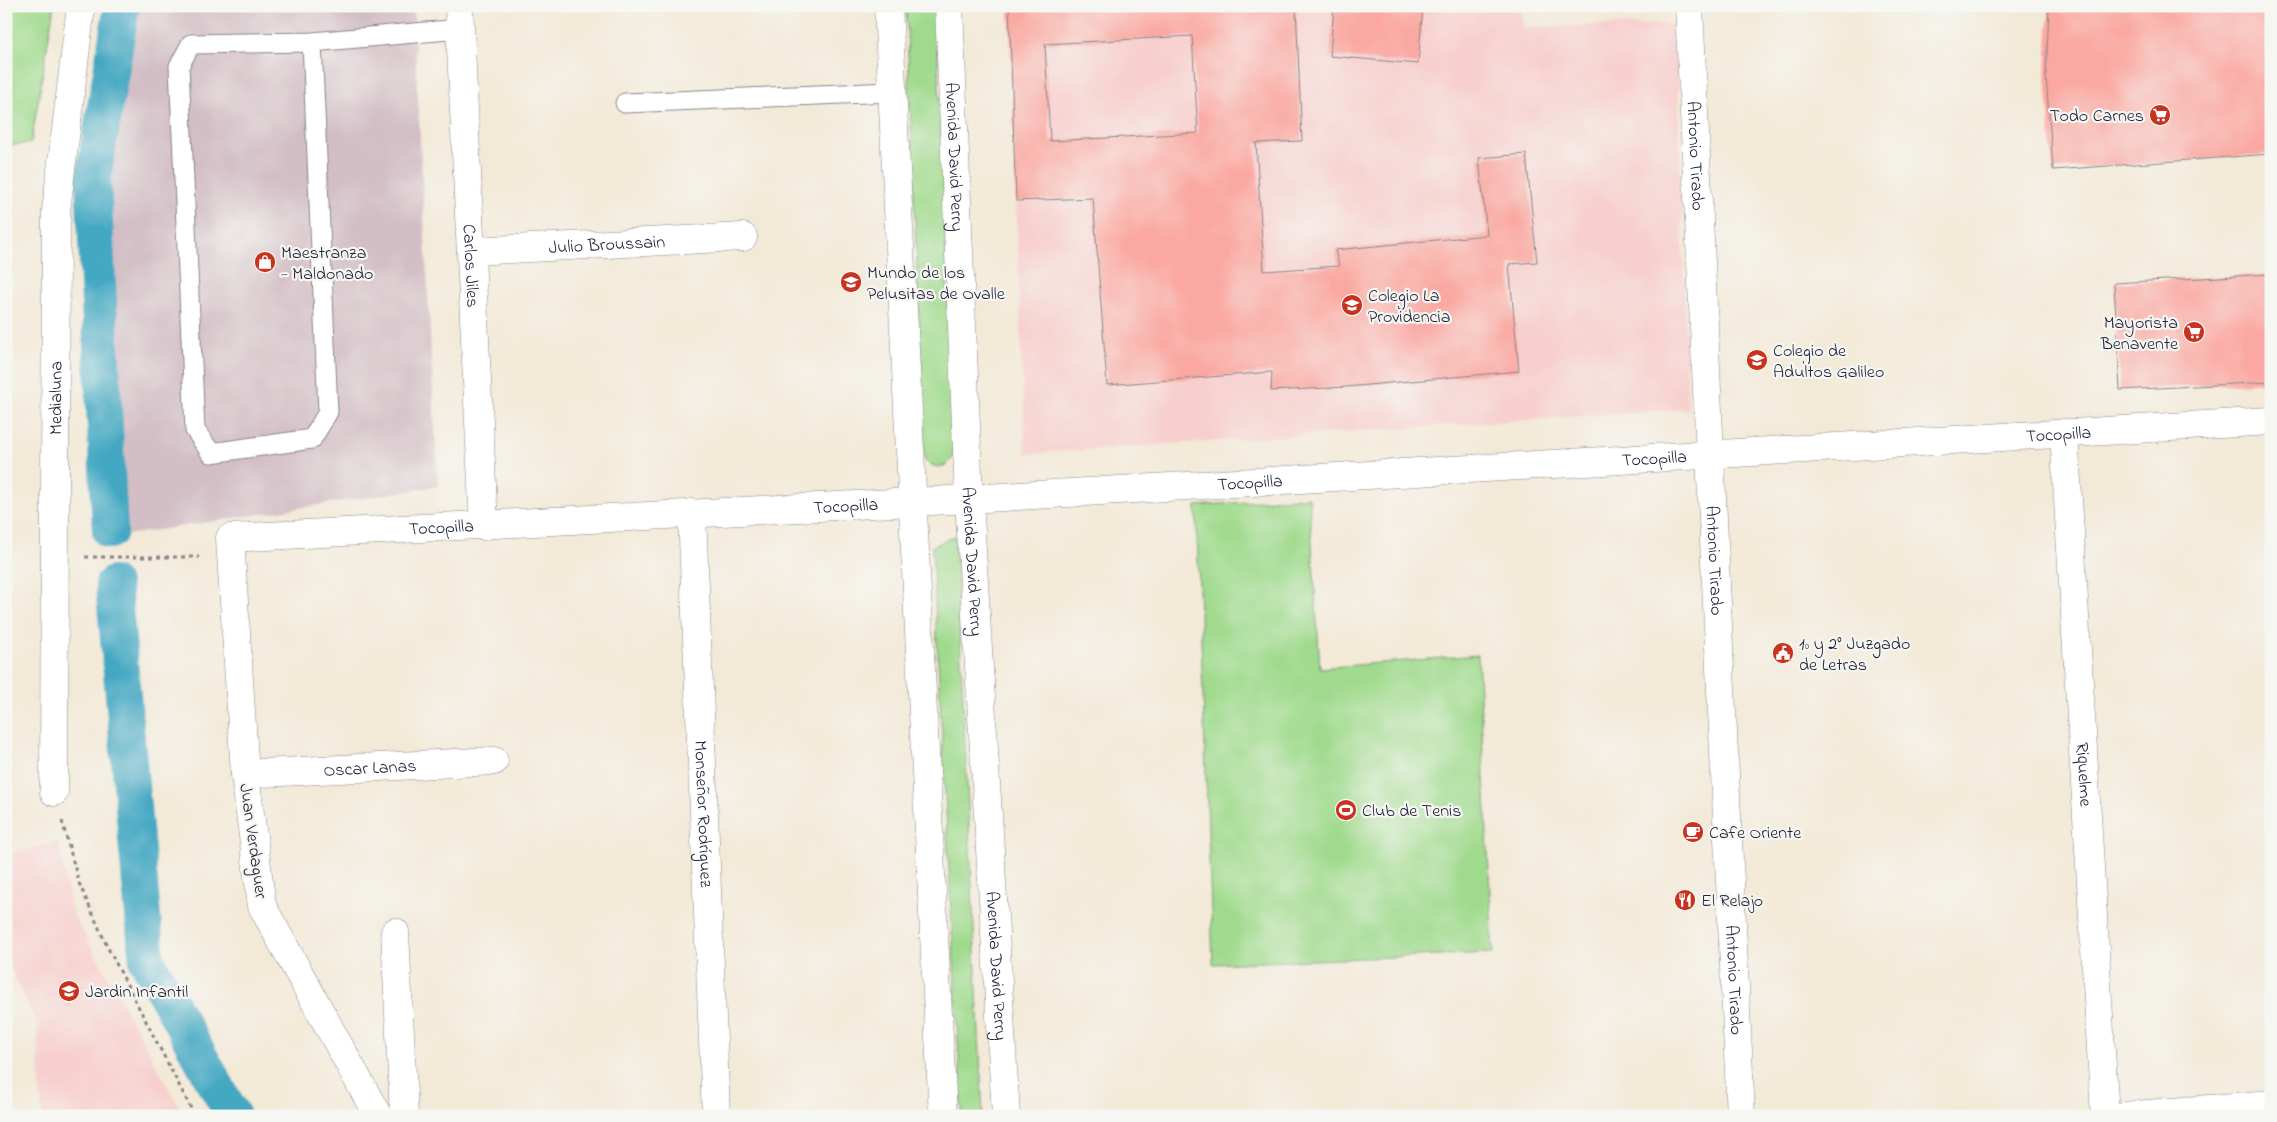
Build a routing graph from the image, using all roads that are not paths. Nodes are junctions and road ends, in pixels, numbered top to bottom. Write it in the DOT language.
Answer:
graph roads {
  1 [pos="81,6"];
  2 [pos="888,6"];
  3 [pos="949,6"];
  4 [pos="1689,6"];
  5 [pos="459,18"];
  6 [pos="312,42"];
  7 [pos="892,92"];
  8 [pos="625,103"];
  9 [pos="743,237"];
  10 [pos="471,251"];
  11 [pos="2271,421"];
  12 [pos="2064,433"];
  13 [pos="1710,454"];
  14 [pos="969,499"];
  15 [pos="912,502"];
  16 [pos="692,514"];
  17 [pos="484,526"];
  18 [pos="230,547"];
  19 [pos="494,761"];
  20 [pos="245,774"];
  21 [pos="54,792"];
  22 [pos="395,932"];
  23 [pos="2271,1104"];
  24 [pos="378,1116"];
  25 [pos="404,1116"];
  26 [pos="716,1116"];
  27 [pos="943,1116"];
  28 [pos="1006,1116"];
  29 [pos="1741,1116"];
  30 [pos="2105,1116"];
  31 [pos="2123,1116"];
  1 -- 21 [label="street, Medialuna"];
  2 -- 7 [label="street"];
  3 -- 14 [label="street, Avenida David Perry"];
  4 -- 13 [label="street, Antonio Tirado"];
  5 -- 6 [label="lane"];
  5 -- 10 [label="street, Carlos Jiles"];
  6 -- 6 [label="lane"];
  7 -- 8 [label="lane"];
  7 -- 15 [label="street"];
  9 -- 10 [label="street, Julio Broussain"];
  10 -- 17 [label="street, Carlos Jiles"];
  11 -- 12 [label="street, Tocopilla"];
  12 -- 13 [label="street, Tocopilla"];
  12 -- 30 [label="street, Riquelme"];
  13 -- 14 [label="street, Tocopilla"];
  13 -- 29 [label="street, Antonio Tirado"];
  14 -- 15 [label="street, Tocopilla"];
  14 -- 28 [label="street, Avenida David Perry"];
  15 -- 16 [label="street, Tocopilla"];
  15 -- 27 [label="street"];
  16 -- 17 [label="street, Tocopilla"];
  16 -- 26 [label="street, Monseñor Rodríguez"];
  17 -- 18 [label="street, Tocopilla"];
  18 -- 20 [label="street, Juan Verdaguer"];
  19 -- 20 [label="street, Oscar Lanas"];
  20 -- 24 [label="street, Juan Verdaguer"];
  22 -- 25 [label="street"];
  23 -- 31 [label="street"];
}
